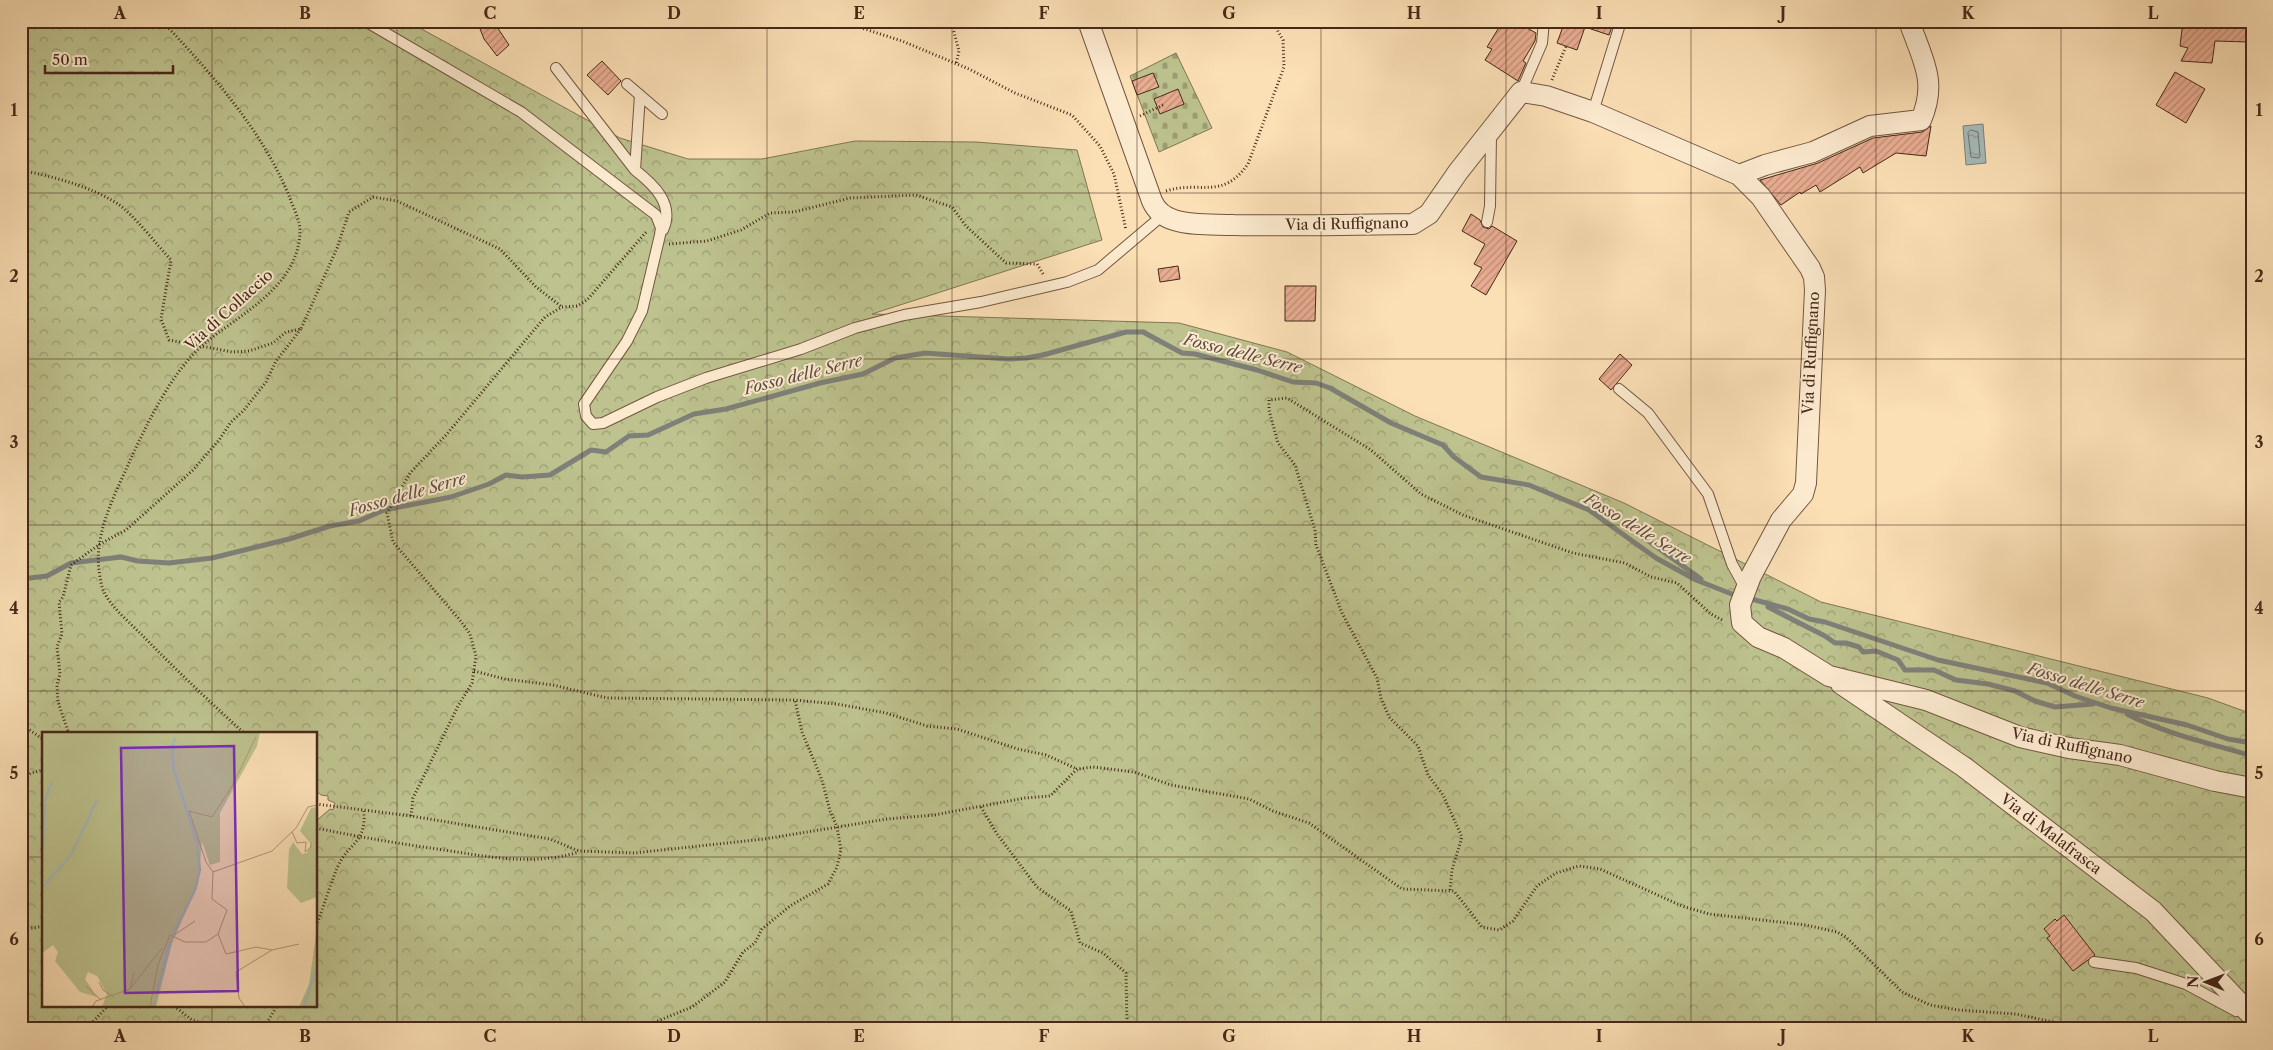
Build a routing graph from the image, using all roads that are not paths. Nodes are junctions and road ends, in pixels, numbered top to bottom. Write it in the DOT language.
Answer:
graph roads {
  1 [pos="365,21"];
  2 [pos="1088,21"];
  3 [pos="1544,21"];
  4 [pos="1621,21"];
  5 [pos="1910,21"];
  6 [pos="556,68"];
  7 [pos="627,84"];
  8 [pos="1521,92"];
  9 [pos="640,95"];
  10 [pos="1592,112"];
  11 [pos="662,114"];
  12 [pos="1490,130"];
  13 [pos="635,170"];
  14 [pos="1739,176"];
  15 [pos="1158,210"];
  16 [pos="1487,222"];
  17 [pos="660,239"];
  18 [pos="1619,389"];
  19 [pos="1742,605"];
  20 [pos="1829,676"];
  21 [pos="2252,788"];
  22 [pos="2094,962"];
  23 [pos="2247,1010"];
  1 -- 17 [label="lane"];
  2 -- 15 [label="street"];
  3 -- 8 [label="lane"];
  4 -- 10 [label="lane"];
  5 -- 14 [label="street"];
  6 -- 13 [label="lane"];
  7 -- 9 [label="lane"];
  8 -- 10 [label="street, Via di Ruffignano"];
  8 -- 12 [label="street, Via di Ruffignano"];
  9 -- 11 [label="lane"];
  9 -- 13 [label="lane"];
  10 -- 14 [label="street, Via di Ruffignano"];
  12 -- 15 [label="street, Via di Ruffignano"];
  12 -- 16 [label="lane"];
  13 -- 17 [label="lane"];
  14 -- 19 [label="street, Via di Ruffignano"];
  15 -- 17 [label="lane"];
  18 -- 19 [label="lane"];
  19 -- 20 [label="street, Via di Ruffignano"];
  20 -- 21 [label="street, Via di Ruffignano"];
  20 -- 23 [label="street, Via di Malafrasca"];
  22 -- 23 [label="lane"];
}
